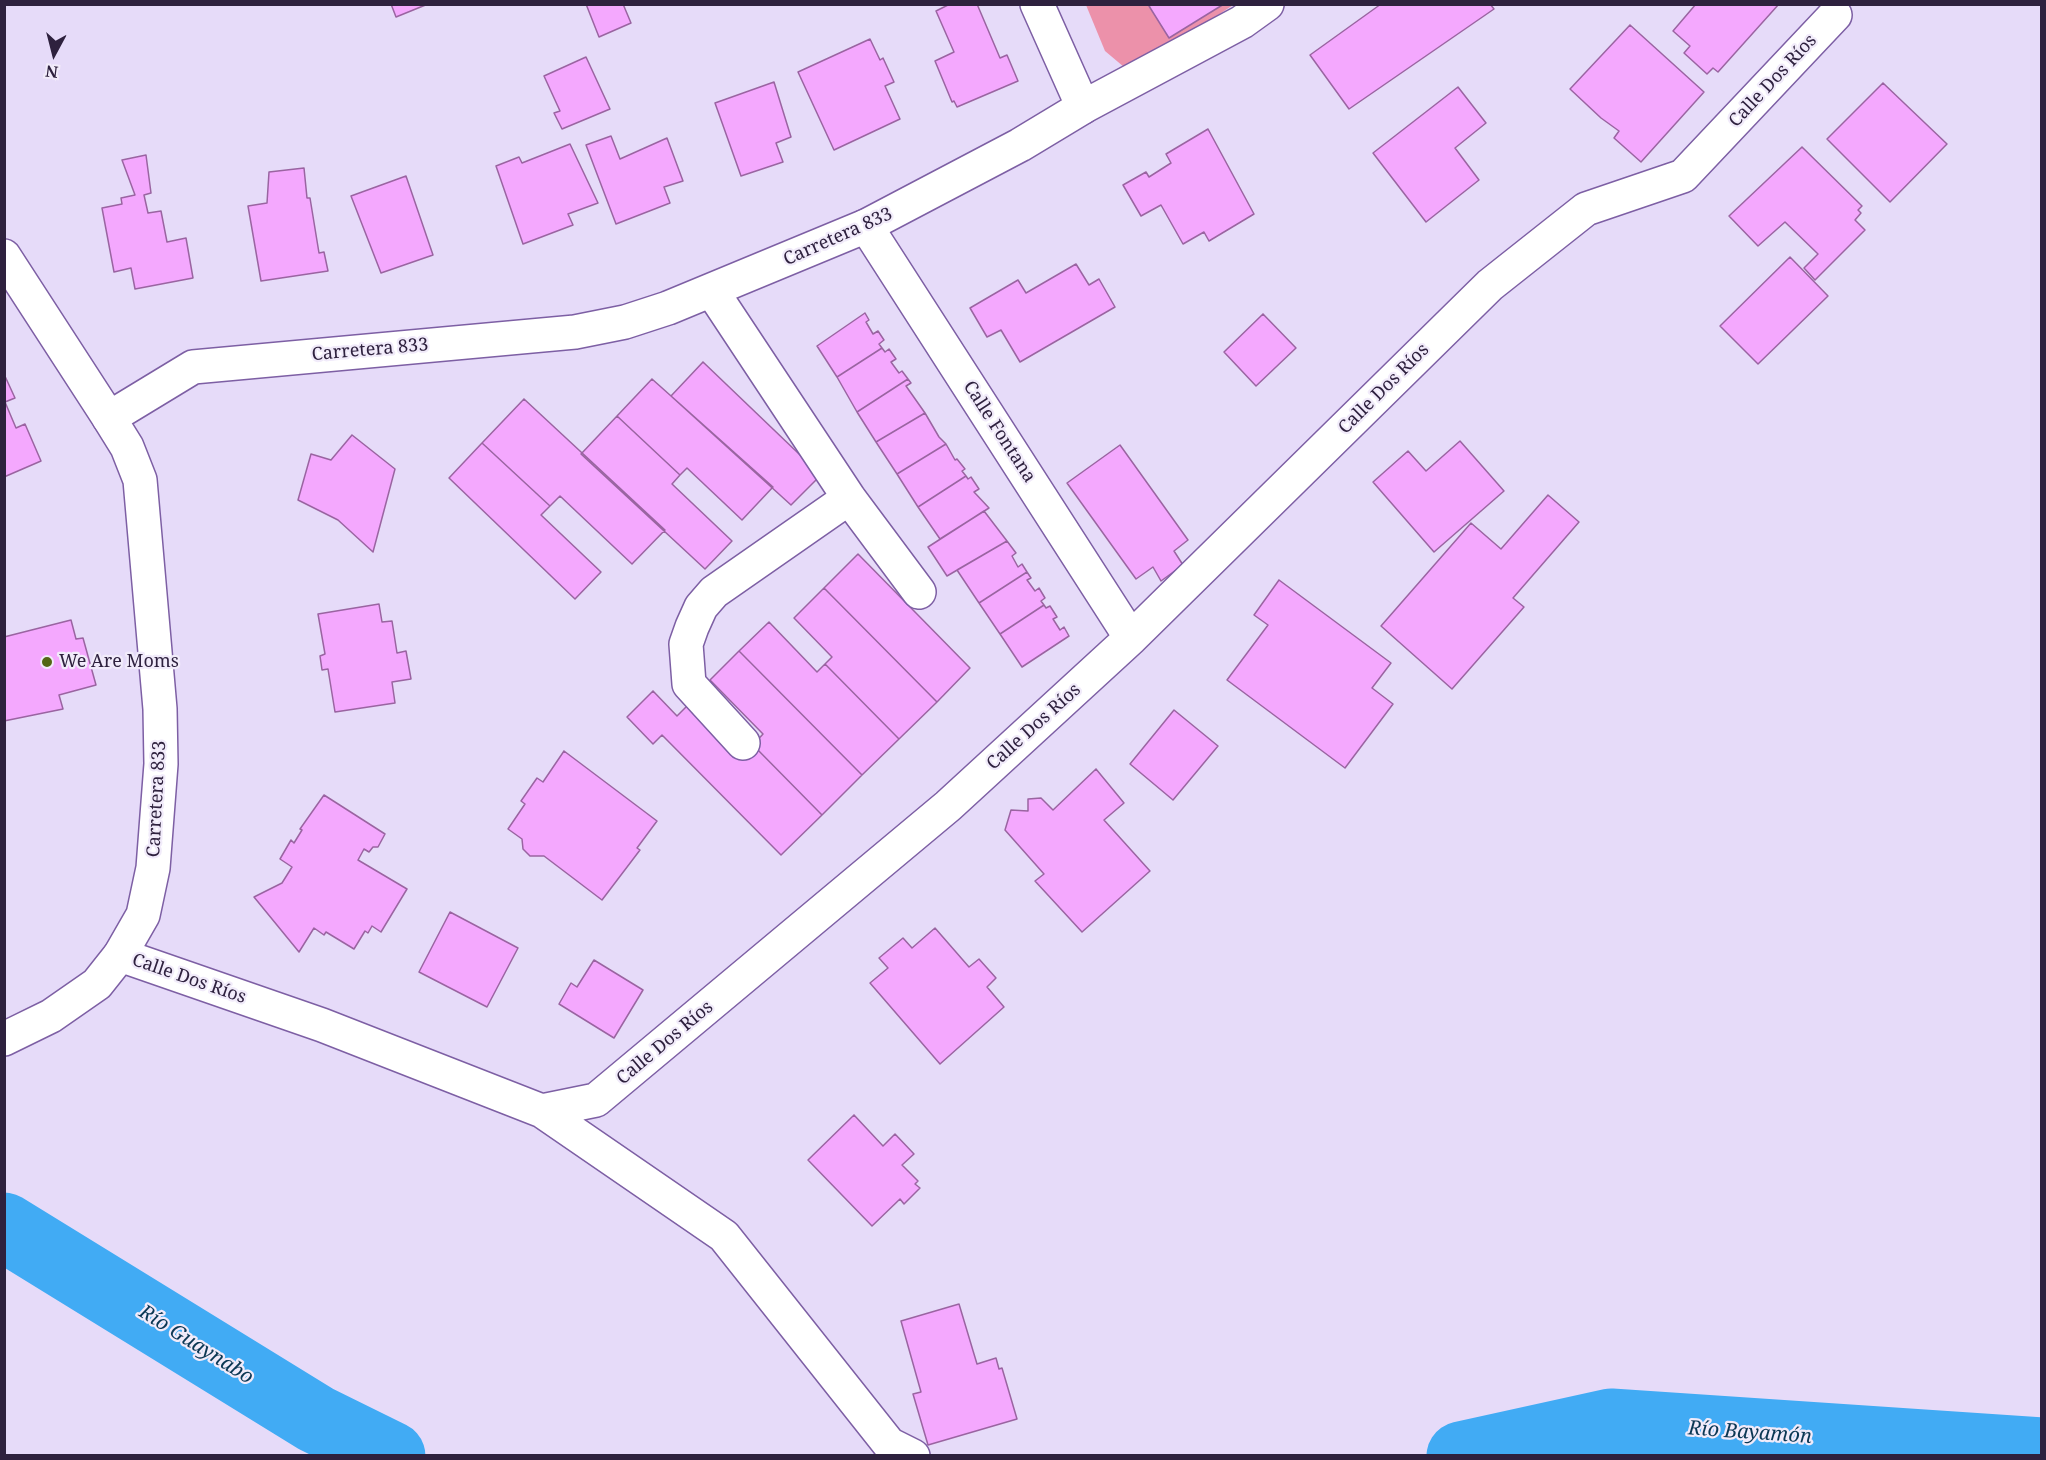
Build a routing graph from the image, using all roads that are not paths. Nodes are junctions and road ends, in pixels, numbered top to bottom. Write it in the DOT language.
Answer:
graph roads {
  1 [pos="1037,4"];
  2 [pos="1267,4"];
  3 [pos="1835,15"];
  4 [pos="1083,107"];
  5 [pos="866,226"];
  6 [pos="4,256"];
  7 [pos="712,291"];
  8 [pos="109,418"];
  9 [pos="849,498"];
  10 [pos="919,592"];
  11 [pos="1131,638"];
  12 [pos="743,743"];
  13 [pos="120,955"];
  14 [pos="9,1038"];
  15 [pos="542,1112"];
  16 [pos="913,1455"];
  1 -- 4 [label="street"];
  2 -- 4 [label="street, Carretera 833"];
  3 -- 11 [label="street, Calle Dos Ríos"];
  4 -- 5 [label="street, Carretera 833"];
  5 -- 7 [label="street, Carretera 833"];
  5 -- 11 [label="street, Calle Fontana"];
  6 -- 8 [label="street"];
  7 -- 8 [label="street, Carretera 833"];
  7 -- 9 [label="street"];
  8 -- 13 [label="street, Carretera 833"];
  9 -- 10 [label="street"];
  9 -- 12 [label="street"];
  11 -- 15 [label="street, Calle Dos Ríos"];
  13 -- 14 [label="street, Carretera 833"];
  13 -- 15 [label="street, Calle Dos Ríos"];
  15 -- 16 [label="street"];
}
